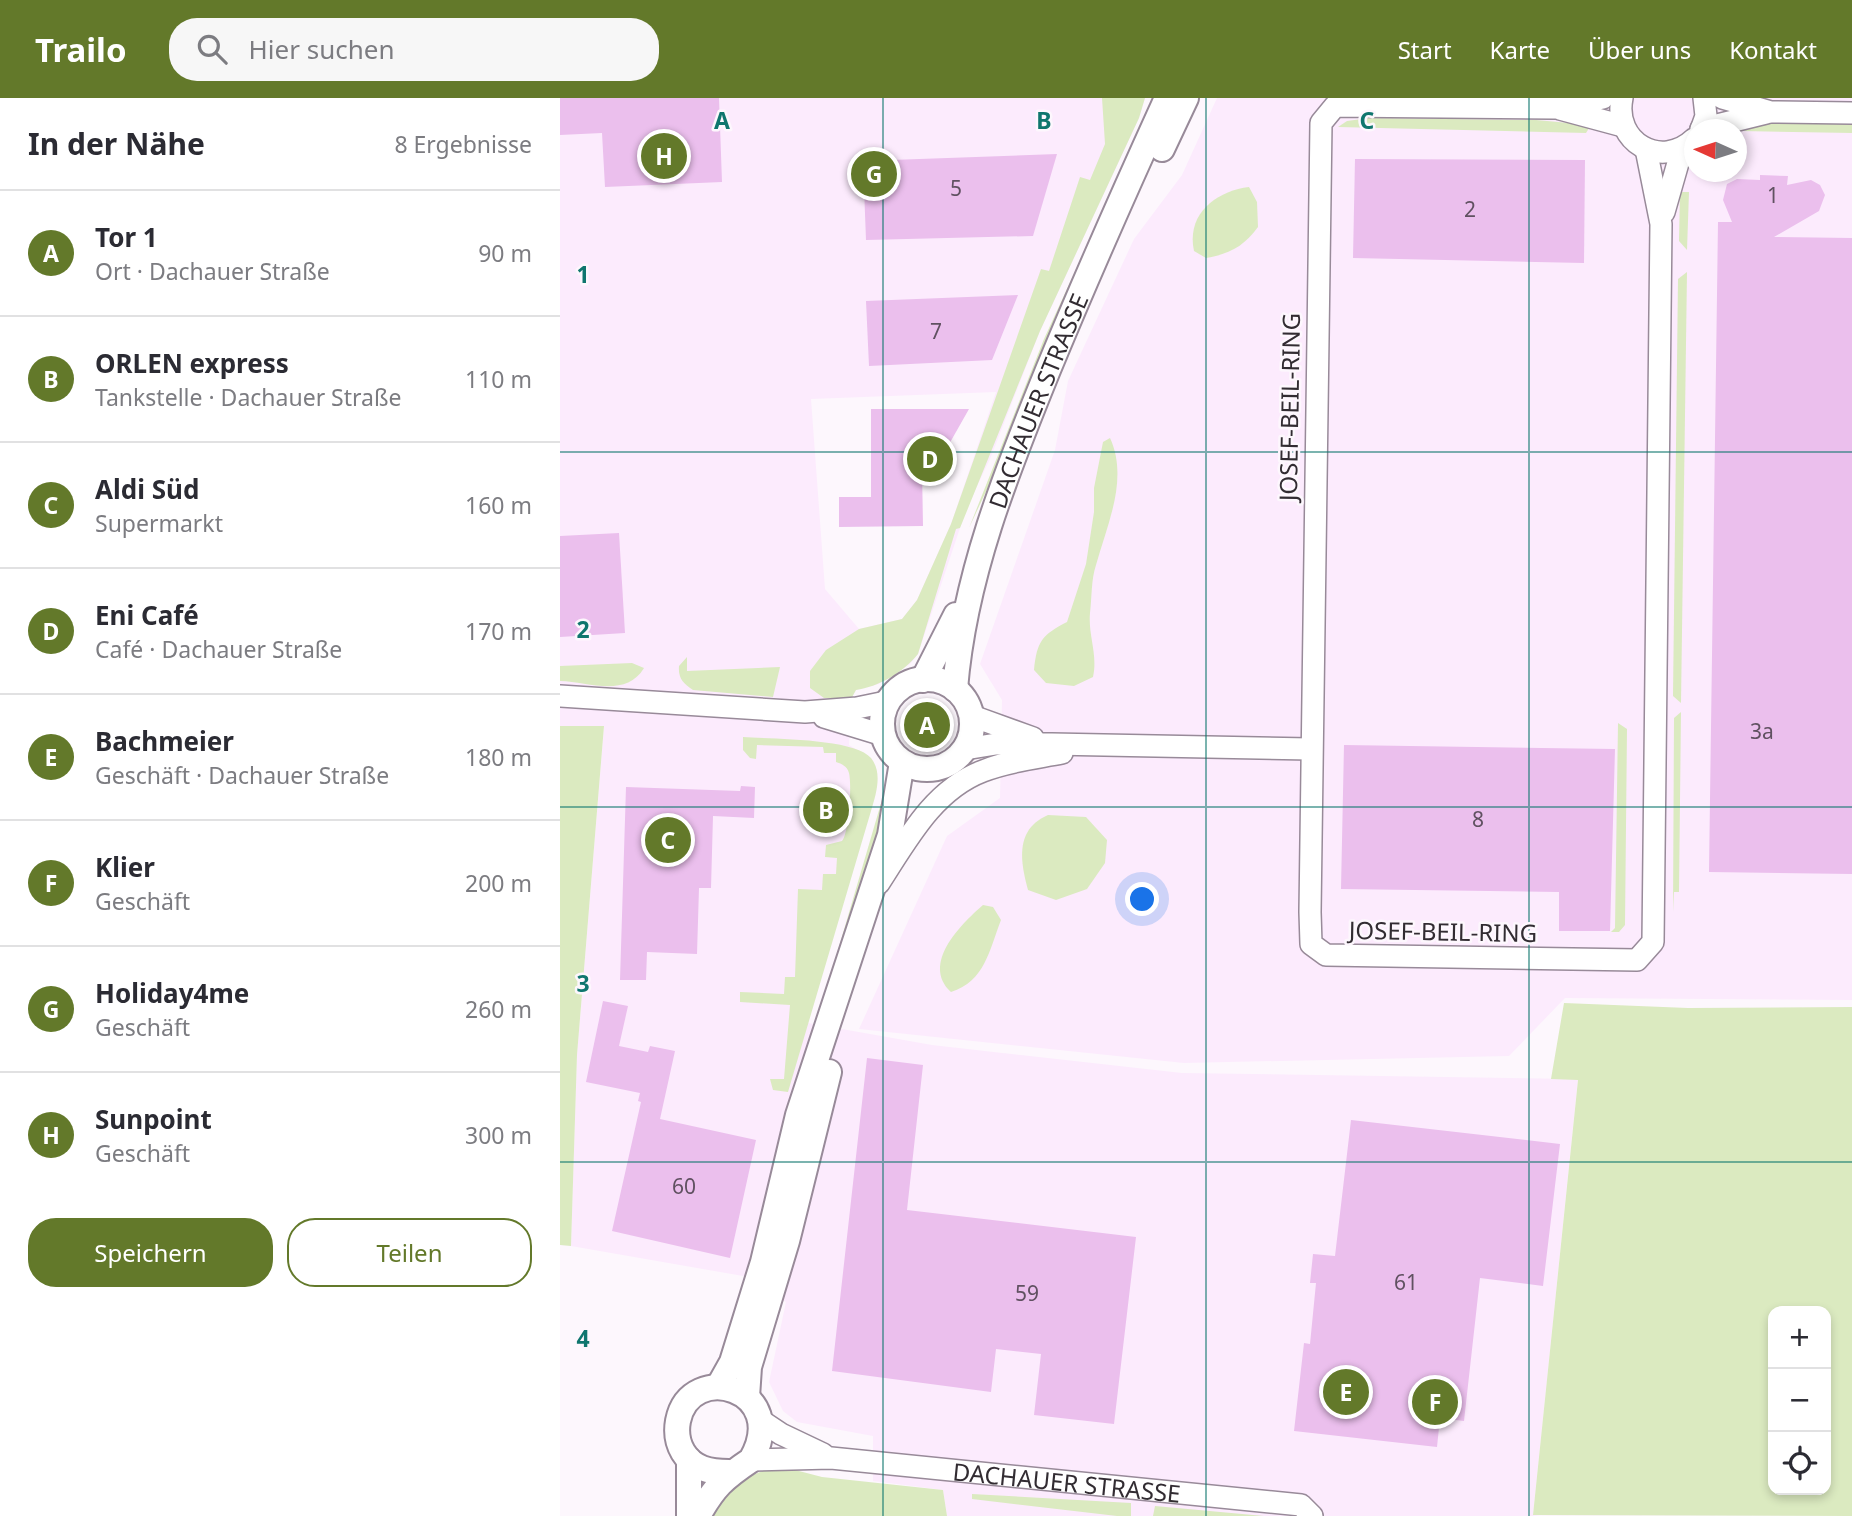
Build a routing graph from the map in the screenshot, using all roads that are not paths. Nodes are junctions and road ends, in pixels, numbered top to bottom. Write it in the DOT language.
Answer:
graph roads {
  1 [pos="1165,98"];
  2 [pos="1186,98"];
  3 [pos="1603,98"];
  4 [pos="1622,98"];
  5 [pos="1704,98"];
  6 [pos="1722,98"];
  7 [pos="1331,102"];
  8 [pos="1554,108"];
  9 [pos="1771,112"];
  10 [pos="1852,113"];
  11 [pos="1705,119"];
  12 [pos="1742,119"];
  13 [pos="1623,126"];
  14 [pos="1684,146"];
  15 [pos="1646,149"];
  16 [pos="1684,156"];
  17 [pos="1115,215"];
  18 [pos="1661,224"];
  19 [pos="968,590"];
  20 [pos="923,680"];
  21 [pos="955,689"];
  22 [pos="560,696"];
  23 [pos="886,702"];
  24 [pos="805,712"];
  25 [pos="972,716"];
  26 [pos="883,735"];
  27 [pos="1052,744"];
  28 [pos="1093,747"];
  29 [pos="965,749"];
  30 [pos="1310,749"];
  31 [pos="902,762"];
  32 [pos="928,769"];
  33 [pos="890,835"];
  34 [pos="869,900"];
  35 [pos="853,948"];
  36 [pos="718,1387"];
  37 [pos="747,1397"];
  38 [pos="761,1420"];
  39 [pos="831,1458"];
  40 [pos="689,1460"];
  41 [pos="751,1460"];
  42 [pos="729,1472"];
  43 [pos="1306,1510"];
  44 [pos="690,1516"];
  45 [pos="698,1516"];
  1 -- 17 [label="street, DACHAUER STRASSE"];
  2 -- 17 [label="street, DACHAUER STRASSE"];
  3 -- 8 [label="street, JOSEF-BEIL-RING"];
  4 -- 13 [label="street"];
  5 -- 11 [label="street"];
  6 -- 9 [label="street"];
  7 -- 8 [label="street, JOSEF-BEIL-RING"];
  7 -- 30 [label="street, JOSEF-BEIL-RING"];
  8 -- 13 [label="street, JOSEF-BEIL-RING"];
  9 -- 10 [label="street"];
  9 -- 12 [label="street"];
  13 -- 15 [label="street"];
  14 -- 15 [label="street"];
  15 -- 18 [label="street, JOSEF-BEIL-RING"];
  16 -- 18 [label="street, JOSEF-BEIL-RING"];
  17 -- 19 [label="street, DACHAUER STRASSE"];
  18 -- 30 [label="street, JOSEF-BEIL-RING"];
  19 -- 20 [label="street, DACHAUER STRASSE"];
  19 -- 21 [label="street, DACHAUER STRASSE"];
  20 -- 21 [label="street"];
  20 -- 23 [label="street"];
  21 -- 25 [label="street"];
  22 -- 24 [label="street"];
  23 -- 24 [label="street"];
  23 -- 26 [label="street"];
  24 -- 26 [label="street"];
  25 -- 27 [label="street"];
  25 -- 29 [label="street"];
  26 -- 31 [label="street"];
  27 -- 28 [label="street"];
  27 -- 29 [label="street"];
  28 -- 30 [label="street"];
  28 -- 34 [label="street"];
  29 -- 32 [label="street"];
  31 -- 32 [label="street"];
  31 -- 33 [label="street"];
  32 -- 33 [label="street"];
  33 -- 34 [label="street"];
  34 -- 35 [label="street"];
  35 -- 36 [label="street"];
  35 -- 37 [label="street"];
  36 -- 37 [label="street"];
  36 -- 40 [label="street"];
  37 -- 38 [label="street, DACHAUER STRASSE"];
  38 -- 39 [label="street, DACHAUER STRASSE"];
  38 -- 41 [label="street"];
  39 -- 41 [label="street, DACHAUER STRASSE"];
  39 -- 43 [label="street, DACHAUER STRASSE"];
  40 -- 42 [label="street"];
  40 -- 44 [label="street"];
  41 -- 42 [label="street, DACHAUER STRASSE"];
  42 -- 45 [label="street, DACHAUER STRASSE"];
}
